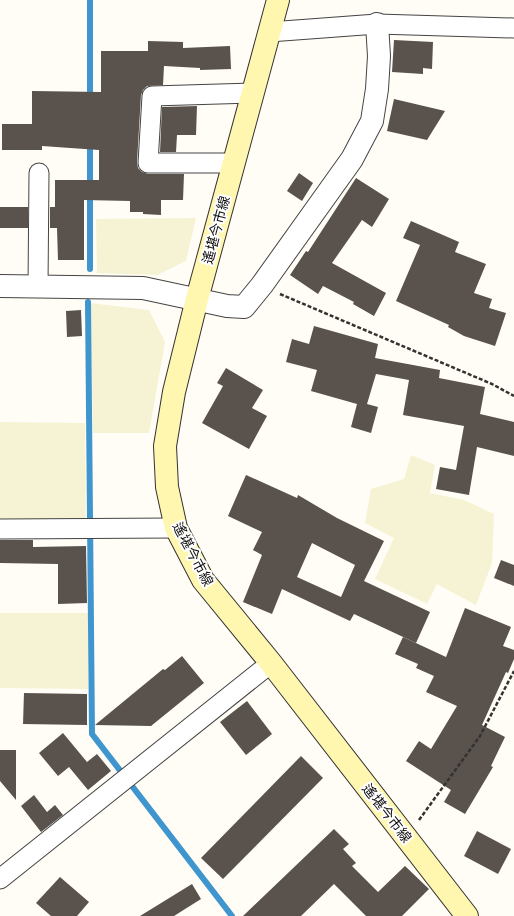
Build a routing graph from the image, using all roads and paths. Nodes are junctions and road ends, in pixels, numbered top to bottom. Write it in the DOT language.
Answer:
graph roads {
  1 [pos="278,0"];
  2 [pos="377,24"];
  3 [pos="271,28"];
  4 [pos="514,28"];
  5 [pos="253,93"];
  6 [pos="234,163"];
  7 [pos="40,173"];
  8 [pos="0,286"];
  9 [pos="262,286"];
  10 [pos="38,287"];
  11 [pos="197,299"];
  12 [pos="514,396"];
  13 [pos="176,528"];
  14 [pos="0,529"];
  15 [pos="271,663"];
  16 [pos="514,671"];
  17 [pos="406,838"];
  18 [pos="0,879"];
  19 [pos="466,916"];
  1 -- 3 [label="main road, 遙堪今市線"];
  2 -- 3 [label="street"];
  2 -- 4 [label="street"];
  2 -- 9 [label="street"];
  3 -- 5 [label="main road, 遙堪今市線"];
  5 -- 6 [label="main road, 遙堪今市線"];
  5 -- 6 [label="street"];
  6 -- 11 [label="main road, 遙堪今市線"];
  7 -- 10 [label="street"];
  8 -- 10 [label="street"];
  9 -- 11 [label="street"];
  9 -- 12 [label="path"];
  10 -- 11 [label="street"];
  11 -- 13 [label="main road, 遙堪今市線"];
  13 -- 14 [label="street"];
  13 -- 15 [label="main road, 遙堪今市線"];
  15 -- 17 [label="main road, 遙堪今市線"];
  15 -- 18 [label="street"];
  16 -- 17 [label="path"];
  17 -- 19 [label="main road, 遙堪今市線"];
}
